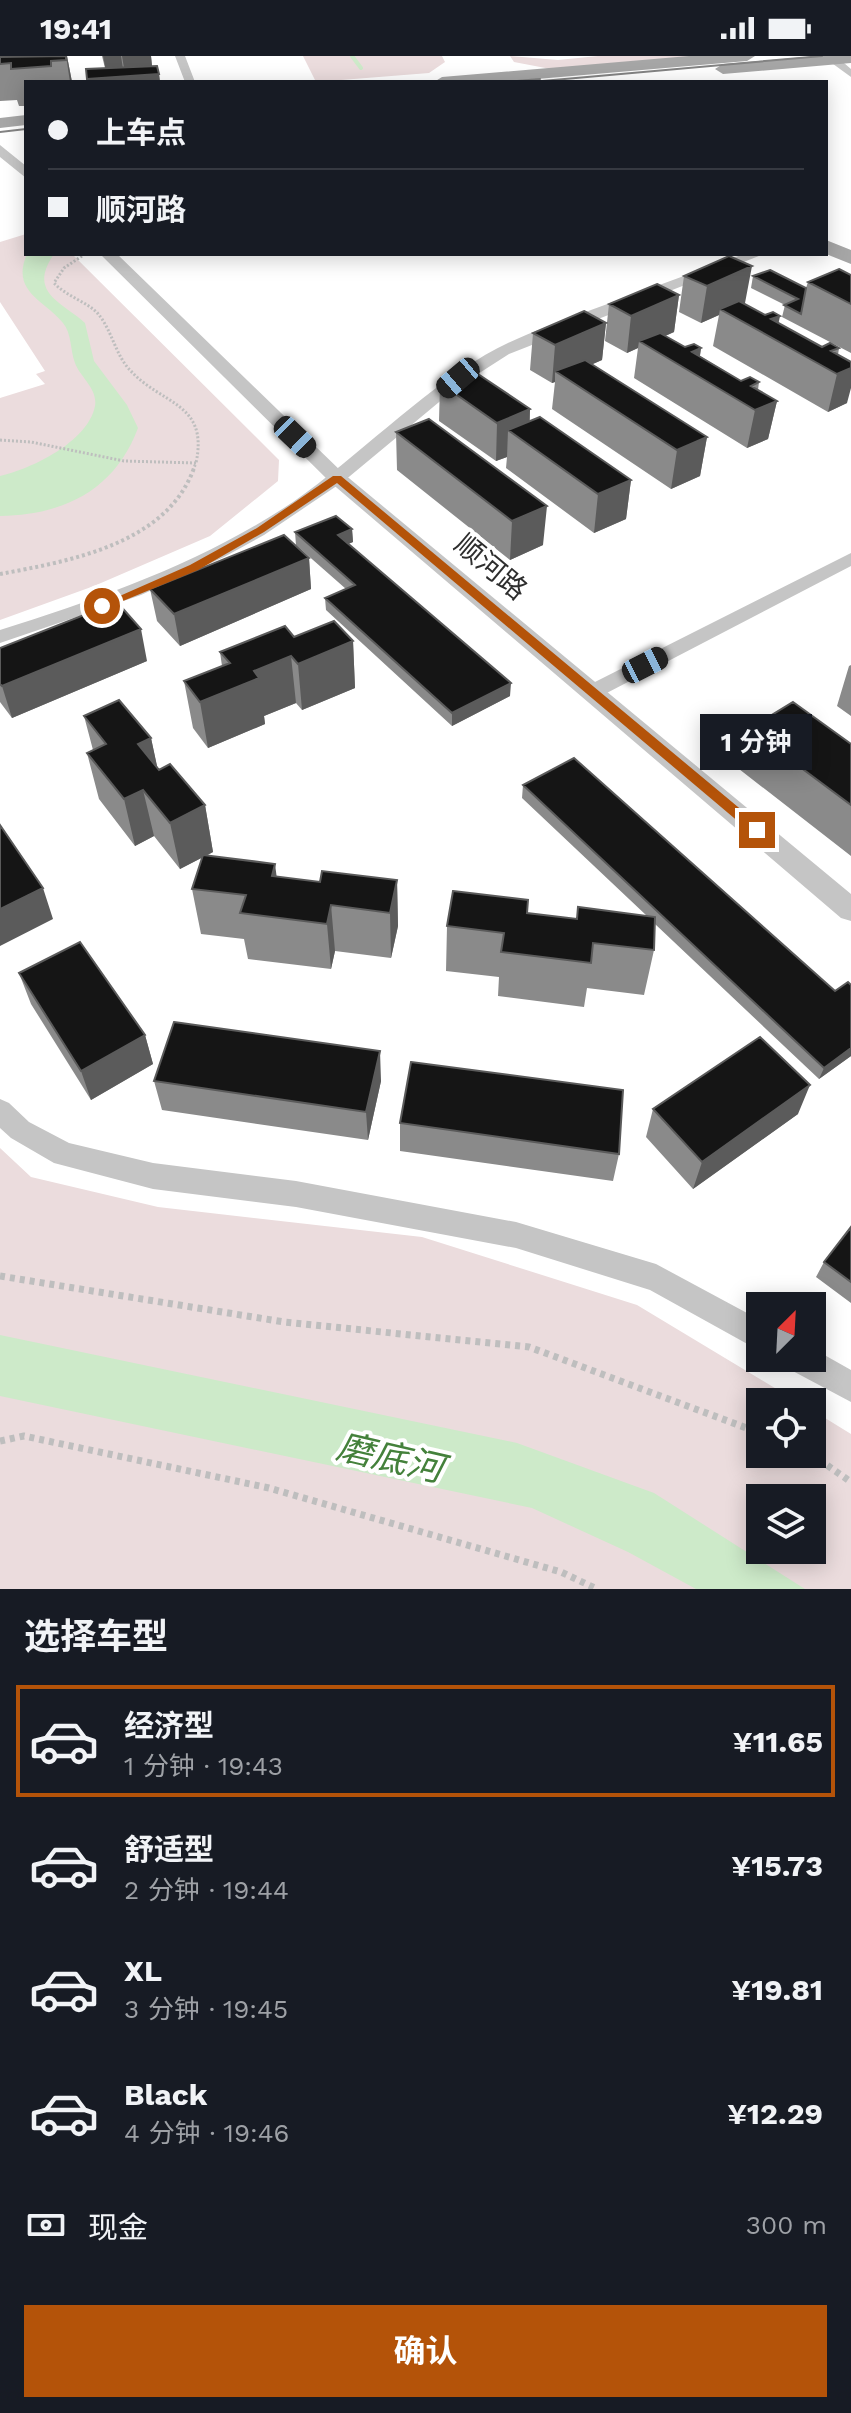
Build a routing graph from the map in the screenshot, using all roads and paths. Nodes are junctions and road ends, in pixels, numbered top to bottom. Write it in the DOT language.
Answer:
graph roads {
  1 [pos="180,56"];
  2 [pos="747,56"];
  3 [pos="842,59"];
  4 [pos="491,74"];
  5 [pos="851,74"];
  6 [pos="189,80"];
  7 [pos="454,80"];
  8 [pos="602,80"];
  9 [pos="24,120"];
  10 [pos="0,123"];
  11 [pos="24,138"];
  12 [pos="0,141"];
  13 [pos="0,149"];
  14 [pos="24,172"];
  15 [pos="828,233"];
  16 [pos="851,243"];
  17 [pos="828,247"];
  18 [pos="82,256"];
  19 [pos="110,256"];
  20 [pos="752,256"];
  21 [pos="851,258"];
  22 [pos="0,440"];
  23 [pos="196,463"];
  24 [pos="337,478"];
  25 [pos="851,559"];
  26 [pos="0,574"];
  27 [pos="0,637"];
  28 [pos="594,691"];
  29 [pos="851,910"];
  30 [pos="0,1111"];
  31 [pos="0,1276"];
  32 [pos="746,1328"];
  33 [pos="825,1372"];
  34 [pos="851,1387"];
  35 [pos="746,1428"];
  36 [pos="0,1441"];
  37 [pos="826,1464"];
  38 [pos="851,1482"];
  39 [pos="597,1589"];
  1 -- 6 [label="street"];
  2 -- 4 [label="main road"];
  3 -- 5 [label="street"];
  3 -- 8 [label="main road"];
  4 -- 7 [label="main road"];
  9 -- 10 [label="main road"];
  11 -- 12 [label="main road"];
  13 -- 14 [label="street"];
  15 -- 16 [label="main road"];
  17 -- 21 [label="main road"];
  18 -- 23 [label="path"];
  19 -- 24 [label="street, 顺河路"];
  20 -- 24 [label="street"];
  22 -- 23 [label="path"];
  23 -- 26 [label="path"];
  24 -- 27 [label="street"];
  24 -- 28 [label="street, 顺河路"];
  25 -- 28 [label="street"];
  28 -- 29 [label="street, 顺河路"];
  30 -- 32 [label="street"];
  31 -- 35 [label="path"];
  33 -- 34 [label="street"];
  36 -- 39 [label="path"];
  37 -- 38 [label="path"];
}
